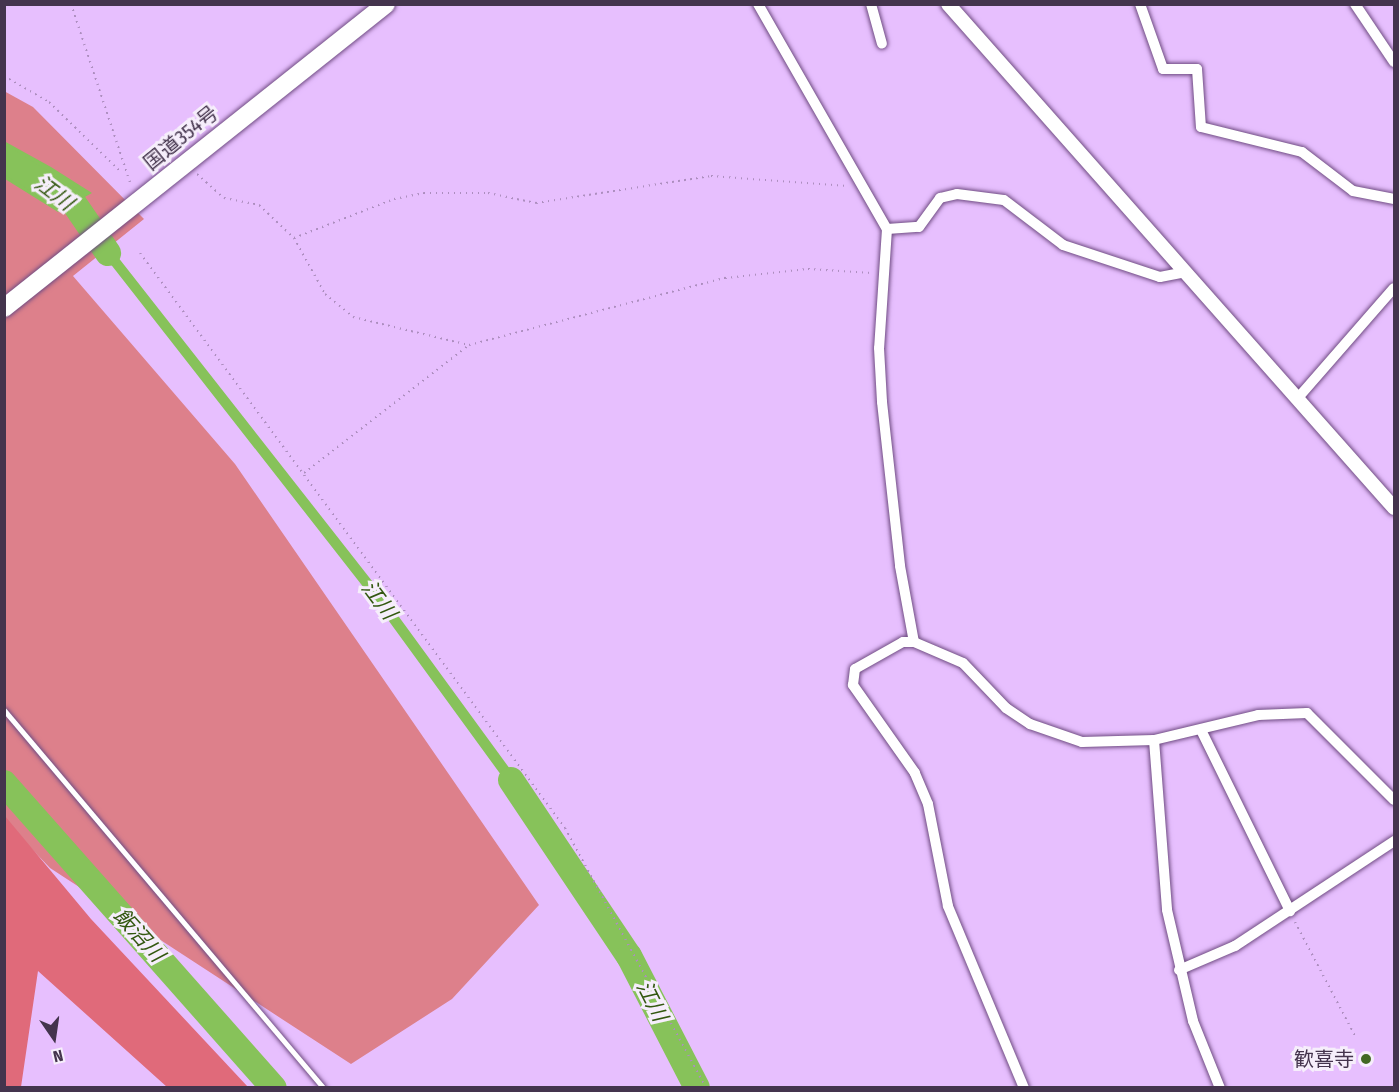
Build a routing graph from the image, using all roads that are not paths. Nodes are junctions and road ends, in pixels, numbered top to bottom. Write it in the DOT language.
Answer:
graph roads {
  1 [pos="386,4"];
  2 [pos="758,4"];
  3 [pos="871,4"];
  4 [pos="948,4"];
  5 [pos="1140,4"];
  6 [pos="1355,4"];
  7 [pos="882,44"];
  8 [pos="1395,62"];
  9 [pos="1395,199"];
  10 [pos="887,229"];
  11 [pos="1185,272"];
  12 [pos="1395,288"];
  13 [pos="4,308"];
  14 [pos="1297,399"];
  15 [pos="1395,508"];
  16 [pos="914,642"];
  17 [pos="4,710"];
  18 [pos="1202,730"];
  19 [pos="1154,740"];
  20 [pos="1395,800"];
  21 [pos="1395,841"];
  22 [pos="1290,911"];
  23 [pos="1179,970"];
  24 [pos="324,1088"];
  25 [pos="1023,1088"];
  26 [pos="1220,1088"];
  1 -- 13 [label="highway, 国道354号"];
  2 -- 10 [label="street"];
  3 -- 7 [label="street"];
  4 -- 11 [label="street"];
  5 -- 9 [label="street"];
  6 -- 8 [label="street"];
  10 -- 11 [label="street"];
  10 -- 16 [label="street"];
  11 -- 14 [label="street"];
  12 -- 14 [label="street"];
  14 -- 15 [label="street"];
  16 -- 19 [label="street"];
  16 -- 25 [label="street"];
  17 -- 24 [label="lane"];
  18 -- 19 [label="street"];
  18 -- 20 [label="street"];
  18 -- 22 [label="street"];
  19 -- 23 [label="street"];
  21 -- 22 [label="street"];
  22 -- 23 [label="street"];
  23 -- 26 [label="street"];
}
